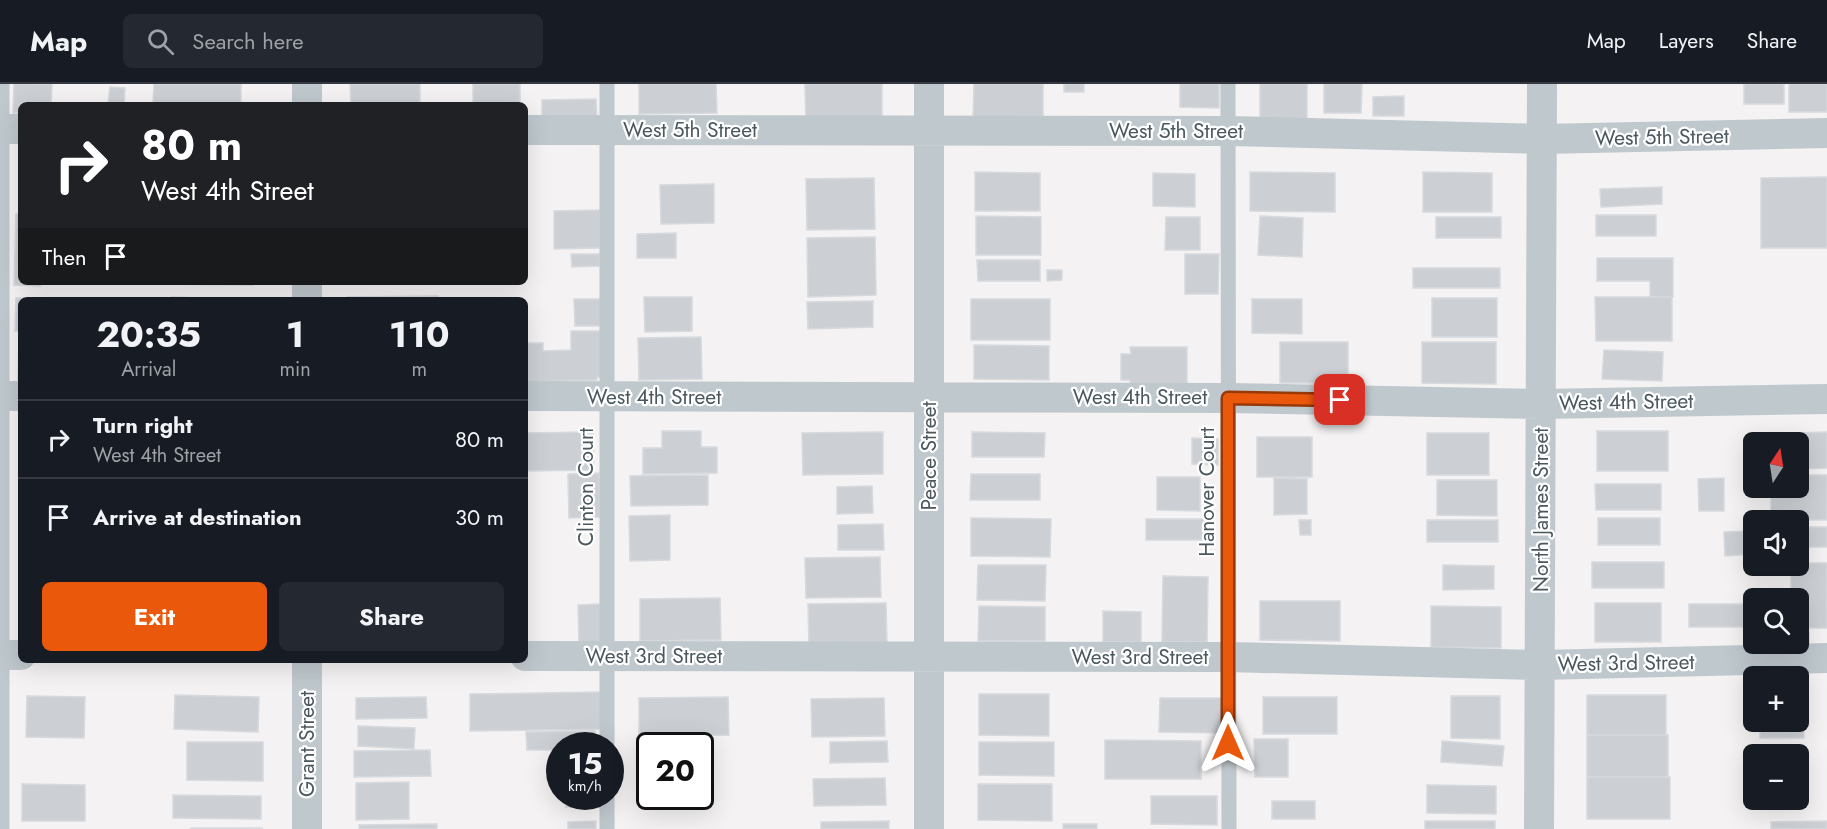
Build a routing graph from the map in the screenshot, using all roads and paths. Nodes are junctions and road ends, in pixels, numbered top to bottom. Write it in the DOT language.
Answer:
graph roads {
  1 [pos="2,84"];
  2 [pos="307,84"];
  3 [pos="607,84"];
  4 [pos="929,84"];
  5 [pos="1228,84"];
  6 [pos="1542,84"];
  7 [pos="307,102"];
  8 [pos="8,129"];
  9 [pos="528,130"];
  10 [pos="607,130"];
  11 [pos="929,131"];
  12 [pos="1228,131"];
  13 [pos="1827,133"];
  14 [pos="1542,139"];
  15 [pos="8,396"];
  16 [pos="528,396"];
  17 [pos="607,397"];
  18 [pos="929,397"];
  19 [pos="1228,398"];
  20 [pos="1827,399"];
  21 [pos="1541,404"];
  22 [pos="8,655"];
  23 [pos="528,656"];
  24 [pos="607,656"];
  25 [pos="929,656"];
  26 [pos="1228,657"];
  27 [pos="1827,658"];
  28 [pos="307,663"];
  29 [pos="1540,665"];
  30 [pos="607,732"];
  31 [pos="607,810"];
  32 [pos="2,829"];
  33 [pos="307,829"];
  34 [pos="607,829"];
  35 [pos="929,829"];
  36 [pos="1228,829"];
  37 [pos="1539,829"];
  1 -- 8 [label="lane"];
  2 -- 7 [label="street"];
  3 -- 10 [label="lane, Clinton Court"];
  4 -- 11 [label="street, Peace Street"];
  5 -- 12 [label="lane, Hanover Court"];
  6 -- 14 [label="street, North James Street"];
  8 -- 15 [label="lane"];
  9 -- 10 [label="street, West 5th Street"];
  10 -- 11 [label="street, West 5th Street"];
  10 -- 17 [label="lane, Clinton Court"];
  11 -- 12 [label="street, West 5th Street"];
  11 -- 18 [label="street, Peace Street"];
  12 -- 14 [label="street, West 5th Street"];
  12 -- 19 [label="lane, Hanover Court"];
  13 -- 14 [label="street, West 5th Street"];
  14 -- 21 [label="street, North James Street"];
  15 -- 22 [label="lane"];
  16 -- 17 [label="street, West 4th Street"];
  17 -- 18 [label="street, West 4th Street"];
  17 -- 24 [label="lane, Clinton Court"];
  18 -- 19 [label="street, West 4th Street"];
  18 -- 25 [label="street, Peace Street"];
  19 -- 21 [label="street, West 4th Street"];
  19 -- 26 [label="lane, Hanover Court"];
  20 -- 21 [label="street, West 4th Street"];
  21 -- 29 [label="street, North James Street"];
  22 -- 32 [label="lane"];
  23 -- 24 [label="street, West 3rd Street"];
  24 -- 25 [label="street, West 3rd Street"];
  24 -- 30 [label="lane, Clinton Court"];
  25 -- 26 [label="street, West 3rd Street"];
  25 -- 35 [label="street, Peace Street"];
  26 -- 29 [label="street, West 3rd Street"];
  26 -- 36 [label="lane, Hanover Court"];
  27 -- 29 [label="street, West 3rd Street"];
  28 -- 33 [label="street, Grant Street"];
  29 -- 37 [label="street, North James Street"];
  31 -- 34 [label="lane"];
}
